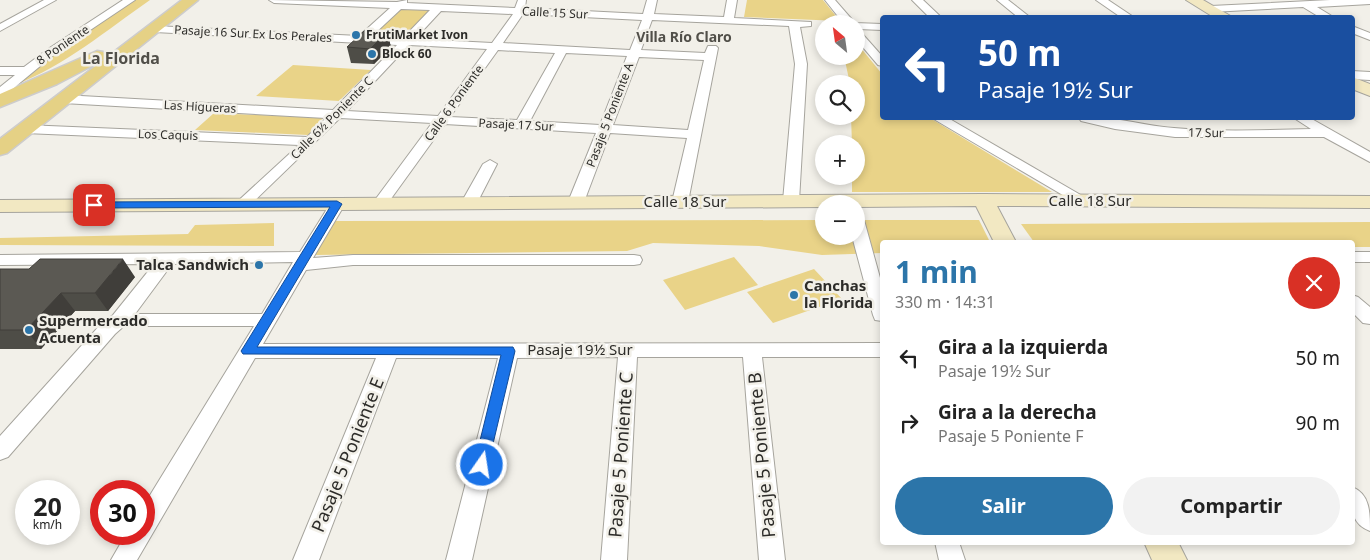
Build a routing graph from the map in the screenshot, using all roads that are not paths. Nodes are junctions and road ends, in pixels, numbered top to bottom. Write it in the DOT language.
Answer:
graph roads {
  1 [pos="51,0"];
  2 [pos="130,0"];
  3 [pos="170,0"];
  4 [pos="192,0"];
  5 [pos="274,0"];
  6 [pos="652,0"];
  7 [pos="732,0"];
  8 [pos="830,0"];
  9 [pos="917,0"];
  10 [pos="1002,0"];
  11 [pos="1101,0"];
  12 [pos="1193,0"];
  13 [pos="327,1"];
  14 [pos="1370,1"];
  15 [pos="402,3"];
  16 [pos="1303,4"];
  17 [pos="521,6"];
  18 [pos="438,8"];
  19 [pos="1211,9"];
  20 [pos="842,15"];
  21 [pos="933,15"];
  22 [pos="1022,15"];
  23 [pos="1125,15"];
  24 [pos="1222,15"];
  25 [pos="1324,15"];
  26 [pos="647,18"];
  27 [pos="728,21"];
  28 [pos="865,26"];
  29 [pos="880,27"];
  30 [pos="0,28"];
  31 [pos="155,29"];
  32 [pos="1355,30"];
  33 [pos="1370,37"];
  34 [pos="362,39"];
  35 [pos="405,42"];
  36 [pos="865,43"];
  37 [pos="495,46"];
  38 [pos="563,49"];
  39 [pos="634,53"];
  40 [pos="98,56"];
  41 [pos="880,61"];
  42 [pos="0,71"];
  43 [pos="25,71"];
  44 [pos="1355,75"];
  45 [pos="1370,76"];
  46 [pos="1355,84"];
  47 [pos="1370,92"];
  48 [pos="0,93"];
  49 [pos="63,99"];
  50 [pos="0,101"];
  51 [pos="337,114"];
  52 [pos="441,120"];
  53 [pos="943,120"];
  54 [pos="1094,120"];
  55 [pos="1304,120"];
  56 [pos="521,125"];
  57 [pos="25,129"];
  58 [pos="0,130"];
  59 [pos="604,130"];
  60 [pos="1328,133"];
  61 [pos="694,134"];
  62 [pos="310,141"];
  63 [pos="0,149"];
  64 [pos="1370,158"];
  65 [pos="490,164"];
  66 [pos="1083,200"];
  67 [pos="791,201"];
  68 [pos="576,202"];
  69 [pos="680,202"];
  70 [pos="1370,202"];
  71 [pos="469,203"];
  72 [pos="244,204"];
  73 [pos="380,204"];
  74 [pos="815,204"];
  75 [pos="0,206"];
  76 [pos="986,207"];
  77 [pos="333,210"];
  78 [pos="865,210"];
  79 [pos="1370,213"];
  80 [pos="815,215"];
  81 [pos="0,217"];
  82 [pos="865,235"];
  83 [pos="1003,240"];
  84 [pos="875,257"];
  85 [pos="1355,257"];
  86 [pos="1370,257"];
  87 [pos="167,258"];
  88 [pos="0,260"];
  89 [pos="634,260"];
  90 [pos="303,261"];
  91 [pos="880,298"];
  92 [pos="1355,304"];
  93 [pos="1370,318"];
  94 [pos="120,320"];
  95 [pos="268,320"];
  96 [pos="628,350"];
  97 [pos="752,350"];
  98 [pos="880,350"];
  99 [pos="248,351"];
  100 [pos="390,351"];
  101 [pos="508,351"];
  102 [pos="10,426"];
  103 [pos="0,451"];
  104 [pos="1355,501"];
  105 [pos="155,507"];
  106 [pos="1370,520"];
  107 [pos="133,545"];
  108 [pos="948,545"];
  109 [pos="1162,545"];
  110 [pos="124,560"];
  111 [pos="306,560"];
  112 [pos="459,560"];
  113 [pos="614,560"];
  114 [pos="772,560"];
  115 [pos="952,560"];
  116 [pos="1170,560"];
  1 -- 30 [label="street"];
  2 -- 43 [label="street, 8 Poniente"];
  3 -- 40 [label="main road"];
  4 -- 31 [label="main road"];
  5 -- 13 [label="street, Calle 15 Sur"];
  6 -- 26 [label="street, Pasaje 5 Poniente A"];
  7 -- 27 [label="street"];
  8 -- 20 [label="street"];
  9 -- 21 [label="street"];
  10 -- 22 [label="street"];
  11 -- 23 [label="street"];
  12 -- 19 [label="main road"];
  13 -- 15 [label="street, Calle 15 Sur"];
  14 -- 16 [label="street"];
  15 -- 18 [label="street, Calle 15 Sur"];
  15 -- 34 [label="street"];
  16 -- 19 [label="street"];
  16 -- 25 [label="street"];
  17 -- 18 [label="street, Calle 15 Sur"];
  17 -- 26 [label="street, Calle 15 Sur"];
  17 -- 37 [label="street, Calle 6 Poniente"];
  18 -- 35 [label="street, Calle 6½ Poniente C"];
  19 -- 24 [label="main road"];
  26 -- 27 [label="street, Calle 15 Sur"];
  26 -- 39 [label="street, Pasaje 5 Poniente A"];
  27 -- 67 [label="street, Calle 15 Sur"];
  28 -- 29 [label="street"];
  31 -- 34 [label="street, Pasaje 16 Sur Ex Los Perales"];
  31 -- 49 [label="main road"];
  32 -- 33 [label="street"];
  34 -- 35 [label="street, Pasaje 16 Sur Ex Los Perales"];
  35 -- 37 [label="street, Pasaje 16 Sur Ex Los Perales"];
  35 -- 51 [label="street, Calle 6½ Poniente C"];
  36 -- 41 [label="street"];
  37 -- 38 [label="street, Pasaje 16 Sur Ex Los Perales"];
  37 -- 52 [label="street, Calle 6 Poniente"];
  38 -- 39 [label="street, Pasaje 16 Sur Ex Los Perales"];
  38 -- 56 [label="street"];
  39 -- 59 [label="street, Pasaje 5 Poniente A"];
  39 -- 61 [label="street, Pasaje 16 Sur Ex Los Perales"];
  40 -- 50 [label="main road"];
  40 -- 58 [label="main road"];
  42 -- 43 [label="street"];
  43 -- 48 [label="street, 8 Poniente"];
  44 -- 45 [label="street"];
  46 -- 47 [label="main road"];
  49 -- 51 [label="street, Las Higueras"];
  49 -- 57 [label="main road"];
  51 -- 52 [label="street, Pasaje 17 Sur"];
  51 -- 62 [label="street, Calle 6½ Poniente C"];
  52 -- 56 [label="street, Pasaje 17 Sur"];
  52 -- 73 [label="street, Calle 6 Poniente"];
  53 -- 66 [label="street"];
  54 -- 60 [label="street, 17 Sur"];
  55 -- 60 [label="street"];
  56 -- 59 [label="street, Pasaje 17 Sur"];
  57 -- 62 [label="street, Los Caquis"];
  57 -- 63 [label="main road"];
  59 -- 61 [label="street, Pasaje 17 Sur"];
  59 -- 68 [label="street, Pasaje 5 Poniente A"];
  60 -- 64 [label="street"];
  61 -- 69 [label="street"];
  62 -- 72 [label="street, Calle 6½ Poniente C"];
  65 -- 71 [label="street"];
  66 -- 70 [label="main road, Calle 18 Sur"];
  66 -- 76 [label="main road, Calle 18 Sur"];
  67 -- 69 [label="main road, Calle 18 Sur"];
  67 -- 74 [label="main road, Calle 18 Sur"];
  68 -- 69 [label="main road, Calle 18 Sur"];
  68 -- 71 [label="main road, Calle 18 Sur"];
  71 -- 73 [label="main road, Calle 18 Sur"];
  72 -- 75 [label="main road, Calle 18 Sur"];
  72 -- 77 [label="main road, Calle 18 Sur"];
  73 -- 77 [label="main road, Calle 18 Sur"];
  76 -- 78 [label="main road, Calle 18 Sur"];
  76 -- 79 [label="main road, Calle 18 Sur"];
  76 -- 83 [label="main road"];
  77 -- 80 [label="main road, Calle 18 Sur"];
  77 -- 81 [label="main road, Calle 18 Sur"];
  77 -- 90 [label="street"];
  82 -- 84 [label="street"];
  84 -- 91 [label="street"];
  85 -- 86 [label="street"];
  87 -- 88 [label="street"];
  87 -- 90 [label="street"];
  87 -- 94 [label="street"];
  89 -- 90 [label="street"];
  90 -- 95 [label="street"];
  92 -- 93 [label="street"];
  94 -- 95 [label="street"];
  94 -- 102 [label="street"];
  95 -- 99 [label="street"];
  96 -- 97 [label="street, Pasaje 19½ Sur"];
  96 -- 101 [label="street, Pasaje 19½ Sur"];
  96 -- 113 [label="street, Pasaje 5 Poniente C"];
  97 -- 98 [label="street, Pasaje 19½ Sur"];
  97 -- 114 [label="street, Pasaje 5 Poniente B"];
  99 -- 100 [label="street, Pasaje 19½ Sur"];
  99 -- 105 [label="street"];
  100 -- 101 [label="street, Pasaje 19½ Sur"];
  100 -- 111 [label="street, Pasaje 5 Poniente E"];
  101 -- 112 [label="street"];
  102 -- 103 [label="street"];
  104 -- 106 [label="street"];
  107 -- 110 [label="street"];
  108 -- 115 [label="street"];
  109 -- 116 [label="main road"];
}
